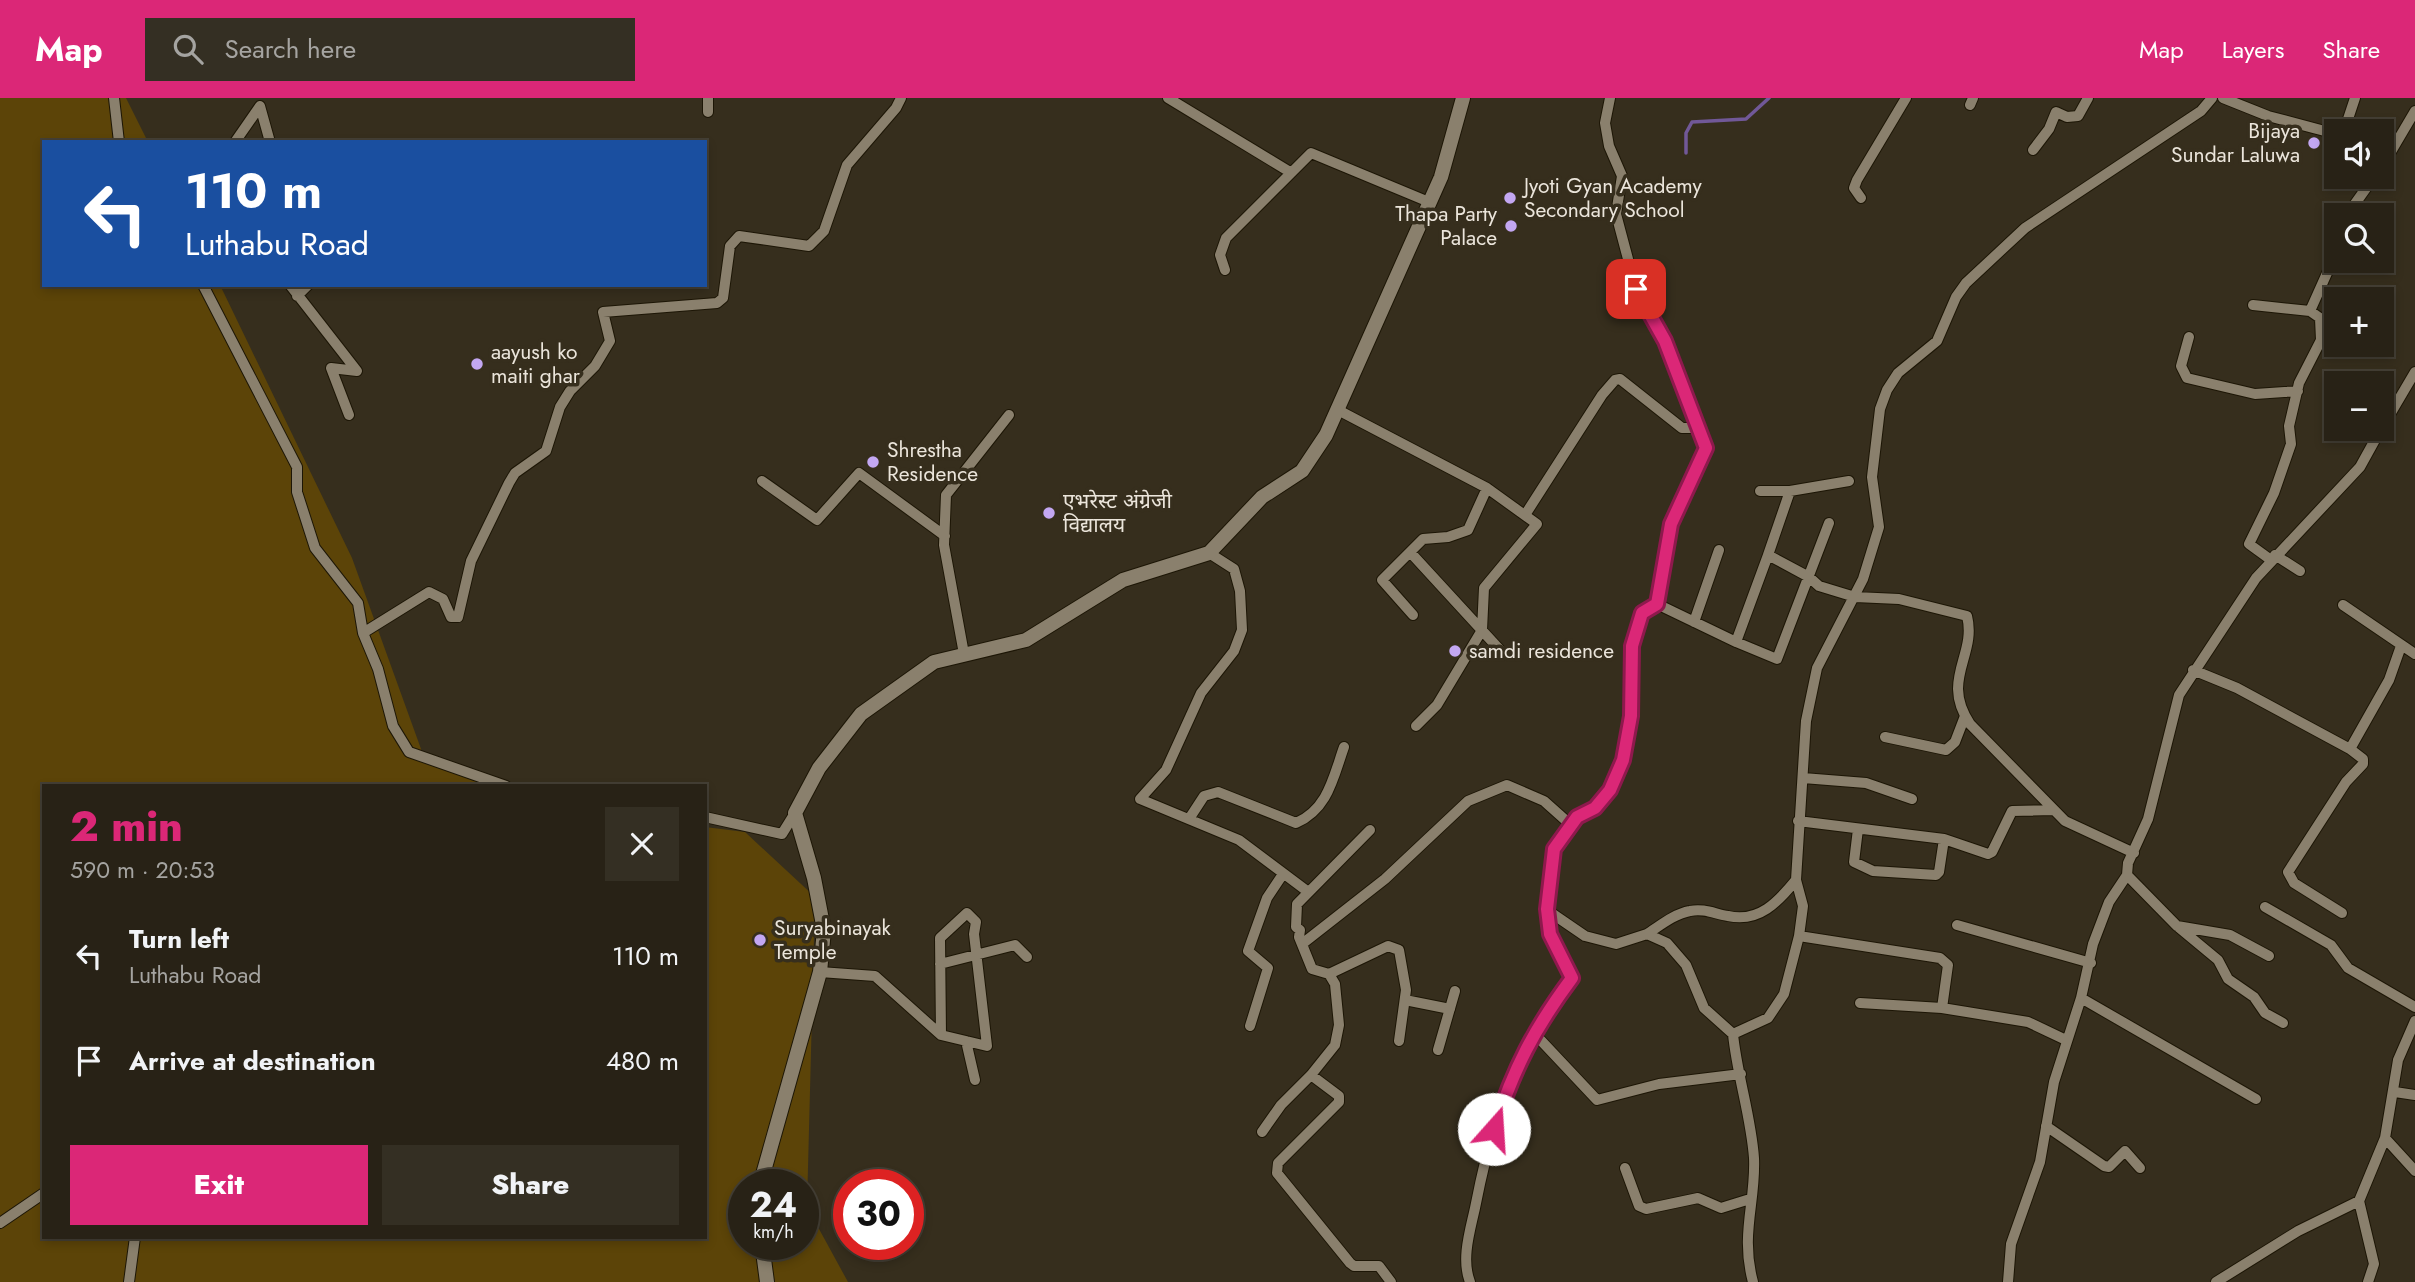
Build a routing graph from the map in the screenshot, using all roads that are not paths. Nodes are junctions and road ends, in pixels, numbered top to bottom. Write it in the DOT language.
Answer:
graph roads {
  1 [pos="114,98"];
  2 [pos="708,98"];
  3 [pos="901,98"];
  4 [pos="1168,98"];
  5 [pos="1463,98"];
  6 [pos="1610,98"];
  7 [pos="1906,98"];
  8 [pos="2088,98"];
  9 [pos="2212,98"];
  10 [pos="2223,98"];
  11 [pos="2355,98"];
  12 [pos="2415,111"];
  13 [pos="708,112"];
  14 [pos="2348,119"];
  15 [pos="2324,131"];
  16 [pos="119,140"];
  17 [pos="236,140"];
  18 [pos="269,140"];
  19 [pos="2394,147"];
  20 [pos="2034,150"];
  21 [pos="1290,173"];
  22 [pos="1861,198"];
  23 [pos="1429,202"];
  24 [pos="1225,270"];
  25 [pos="2327,273"];
  26 [pos="204,287"];
  27 [pos="291,287"];
  28 [pos="305,287"];
  29 [pos="297,296"];
  30 [pos="2253,305"];
  31 [pos="2310,311"];
  32 [pos="2189,337"];
  33 [pos="2415,372"];
  34 [pos="2298,391"];
  35 [pos="2394,408"];
  36 [pos="1336,409"];
  37 [pos="349,415"];
  38 [pos="1009,415"];
  39 [pos="1698,428"];
  40 [pos="2375,441"];
  41 [pos="762,481"];
  42 [pos="1849,481"];
  43 [pos="1487,488"];
  44 [pos="1760,491"];
  45 [pos="1790,491"];
  46 [pos="1525,515"];
  47 [pos="1829,523"];
  48 [pos="945,536"];
  49 [pos="1719,550"];
  50 [pos="1410,552"];
  51 [pos="1209,553"];
  52 [pos="1768,555"];
  53 [pos="2273,557"];
  54 [pos="2300,571"];
  55 [pos="1809,576"];
  56 [pos="1855,597"];
  57 [pos="1657,604"];
  58 [pos="2343,605"];
  59 [pos="1413,615"];
  60 [pos="1694,622"];
  61 [pos="1482,630"];
  62 [pos="363,634"];
  63 [pos="1736,642"];
  64 [pos="2401,646"];
  65 [pos="1500,650"];
  66 [pos="964,654"];
  67 [pos="2415,654"];
  68 [pos="2193,670"];
  69 [pos="1965,716"];
  70 [pos="1416,726"];
  71 [pos="1885,737"];
  72 [pos="1344,747"];
  73 [pos="2350,749"];
  74 [pos="1803,778"];
  75 [pos="500,784"];
  76 [pos="1912,799"];
  77 [pos="2054,810"];
  78 [pos="795,814"];
  79 [pos="707,817"];
  80 [pos="1189,819"];
  81 [pos="1798,821"];
  82 [pos="1572,826"];
  83 [pos="1858,829"];
  84 [pos="1370,830"];
  85 [pos="1944,839"];
  86 [pos="2134,853"];
  87 [pos="1283,874"];
  88 [pos="2126,875"];
  89 [pos="1796,880"];
  90 [pos="1307,891"];
  91 [pos="2265,907"];
  92 [pos="1547,909"];
  93 [pos="2342,914"];
  94 [pos="1957,925"];
  95 [pos="2177,926"];
  96 [pos="1647,934"];
  97 [pos="1799,936"];
  98 [pos="1302,944"];
  99 [pos="979,956"];
  100 [pos="2269,956"];
  101 [pos="1027,957"];
  102 [pos="2091,963"];
  103 [pos="940,964"];
  104 [pos="820,972"];
  105 [pos="1329,974"];
  106 [pos="1455,991"];
  107 [pos="2081,998"];
  108 [pos="1405,1000"];
  109 [pos="1860,1003"];
  110 [pos="2415,1007"];
  111 [pos="1942,1008"];
  112 [pos="1450,1009"];
  113 [pos="2415,1021"];
  114 [pos="2283,1023"];
  115 [pos="1250,1027"];
  116 [pos="1533,1032"];
  117 [pos="1733,1034"];
  118 [pos="2413,1034"];
  119 [pos="941,1035"];
  120 [pos="2066,1040"];
  121 [pos="967,1041"];
  122 [pos="1399,1041"];
  123 [pos="1438,1050"];
  124 [pos="1741,1074"];
  125 [pos="1311,1075"];
  126 [pos="975,1080"];
  127 [pos="2395,1092"];
  128 [pos="2415,1095"];
  129 [pos="2256,1099"];
  130 [pos="2046,1126"];
  131 [pos="1262,1132"];
  132 [pos="2385,1138"];
  133 [pos="1625,1168"];
  134 [pos="2140,1168"];
  135 [pos="765,1169"];
  136 [pos="2415,1171"];
  137 [pos="42,1194"];
  138 [pos="1751,1199"];
  139 [pos="2359,1201"];
  140 [pos="0,1223"];
  141 [pos="135,1239"];
  142 [pos="764,1260"];
  143 [pos="130,1282"];
  144 [pos="767,1282"];
  145 [pos="1391,1282"];
  146 [pos="1470,1282"];
  147 [pos="1753,1282"];
  148 [pos="2008,1282"];
  149 [pos="2216,1282"];
  150 [pos="2368,1282"];
  1 -- 16 [label="street"];
  2 -- 13 [label="street"];
  3 -- 62 [label="street"];
  4 -- 21 [label="street"];
  5 -- 23 [label="main road"];
  6 -- 39 [label="street"];
  7 -- 22 [label="street"];
  8 -- 20 [label="street"];
  9 -- 56 [label="street"];
  10 -- 15 [label="street"];
  11 -- 14 [label="street"];
  12 -- 19 [label="street"];
  17 -- 18 [label="street"];
  21 -- 23 [label="street"];
  21 -- 24 [label="street"];
  23 -- 36 [label="main road"];
  25 -- 31 [label="street"];
  26 -- 62 [label="street"];
  27 -- 29 [label="street"];
  28 -- 29 [label="street"];
  29 -- 37 [label="street"];
  30 -- 31 [label="street"];
  31 -- 34 [label="street"];
  32 -- 34 [label="street"];
  33 -- 35 [label="street"];
  34 -- 53 [label="street"];
  36 -- 43 [label="street"];
  36 -- 51 [label="main road"];
  38 -- 48 [label="street"];
  39 -- 46 [label="street"];
  39 -- 57 [label="street"];
  40 -- 53 [label="street"];
  41 -- 48 [label="street"];
  42 -- 45 [label="street"];
  43 -- 46 [label="street"];
  43 -- 50 [label="street"];
  44 -- 45 [label="street"];
  45 -- 52 [label="street"];
  46 -- 61 [label="street"];
  47 -- 55 [label="street"];
  48 -- 66 [label="street"];
  49 -- 60 [label="street"];
  50 -- 59 [label="street"];
  50 -- 61 [label="street"];
  51 -- 66 [label="main road"];
  51 -- 80 [label="street"];
  52 -- 55 [label="street"];
  52 -- 63 [label="street"];
  53 -- 54 [label="street"];
  53 -- 68 [label="street"];
  55 -- 56 [label="street"];
  55 -- 63 [label="street"];
  56 -- 69 [label="street"];
  56 -- 74 [label="street"];
  57 -- 60 [label="street"];
  57 -- 82 [label="street"];
  58 -- 64 [label="street"];
  60 -- 63 [label="street"];
  61 -- 65 [label="street"];
  61 -- 70 [label="street"];
  62 -- 75 [label="street"];
  64 -- 67 [label="street"];
  64 -- 73 [label="street"];
  66 -- 78 [label="main road"];
  68 -- 73 [label="street"];
  68 -- 86 [label="street"];
  69 -- 71 [label="street"];
  69 -- 77 [label="street"];
  72 -- 80 [label="street"];
  73 -- 93 [label="street"];
  74 -- 76 [label="street"];
  74 -- 81 [label="street"];
  77 -- 85 [label="street"];
  77 -- 86 [label="street"];
  78 -- 79 [label="street"];
  78 -- 104 [label="main road"];
  80 -- 87 [label="street"];
  81 -- 83 [label="street"];
  81 -- 89 [label="street"];
  82 -- 92 [label="street"];
  82 -- 98 [label="street"];
  83 -- 85 [label="street"];
  83 -- 85 [label="street"];
  84 -- 90 [label="street"];
  86 -- 88 [label="street"];
  87 -- 90 [label="street"];
  87 -- 115 [label="street"];
  88 -- 95 [label="street"];
  88 -- 102 [label="street"];
  89 -- 96 [label="street"];
  89 -- 97 [label="street"];
  90 -- 98 [label="street"];
  91 -- 110 [label="street"];
  92 -- 96 [label="street"];
  92 -- 116 [label="street"];
  94 -- 102 [label="street"];
  95 -- 100 [label="street"];
  95 -- 114 [label="street"];
  96 -- 117 [label="street"];
  97 -- 111 [label="street"];
  97 -- 117 [label="street"];
  98 -- 105 [label="street"];
  99 -- 101 [label="street"];
  99 -- 103 [label="street"];
  99 -- 103 [label="street"];
  99 -- 121 [label="street"];
  102 -- 107 [label="street"];
  103 -- 119 [label="street"];
  104 -- 119 [label="street"];
  104 -- 135 [label="main road"];
  105 -- 108 [label="street"];
  105 -- 125 [label="street"];
  106 -- 112 [label="street"];
  107 -- 120 [label="street"];
  107 -- 129 [label="street"];
  108 -- 112 [label="street"];
  108 -- 122 [label="street"];
  109 -- 111 [label="street"];
  111 -- 120 [label="street"];
  112 -- 123 [label="street"];
  113 -- 118 [label="street"];
  116 -- 124 [label="street"];
  116 -- 146 [label="street"];
  117 -- 124 [label="street"];
  118 -- 127 [label="street"];
  119 -- 121 [label="street"];
  120 -- 130 [label="street"];
  121 -- 126 [label="street"];
  124 -- 138 [label="street"];
  125 -- 131 [label="street"];
  125 -- 145 [label="street"];
  127 -- 128 [label="street"];
  127 -- 132 [label="street"];
  130 -- 134 [label="street"];
  130 -- 148 [label="street"];
  132 -- 136 [label="street"];
  132 -- 139 [label="street"];
  133 -- 138 [label="street"];
  137 -- 140 [label="street"];
  138 -- 147 [label="street"];
  139 -- 149 [label="street"];
  139 -- 150 [label="street"];
  141 -- 143 [label="street"];
  142 -- 144 [label="main road"];
}
